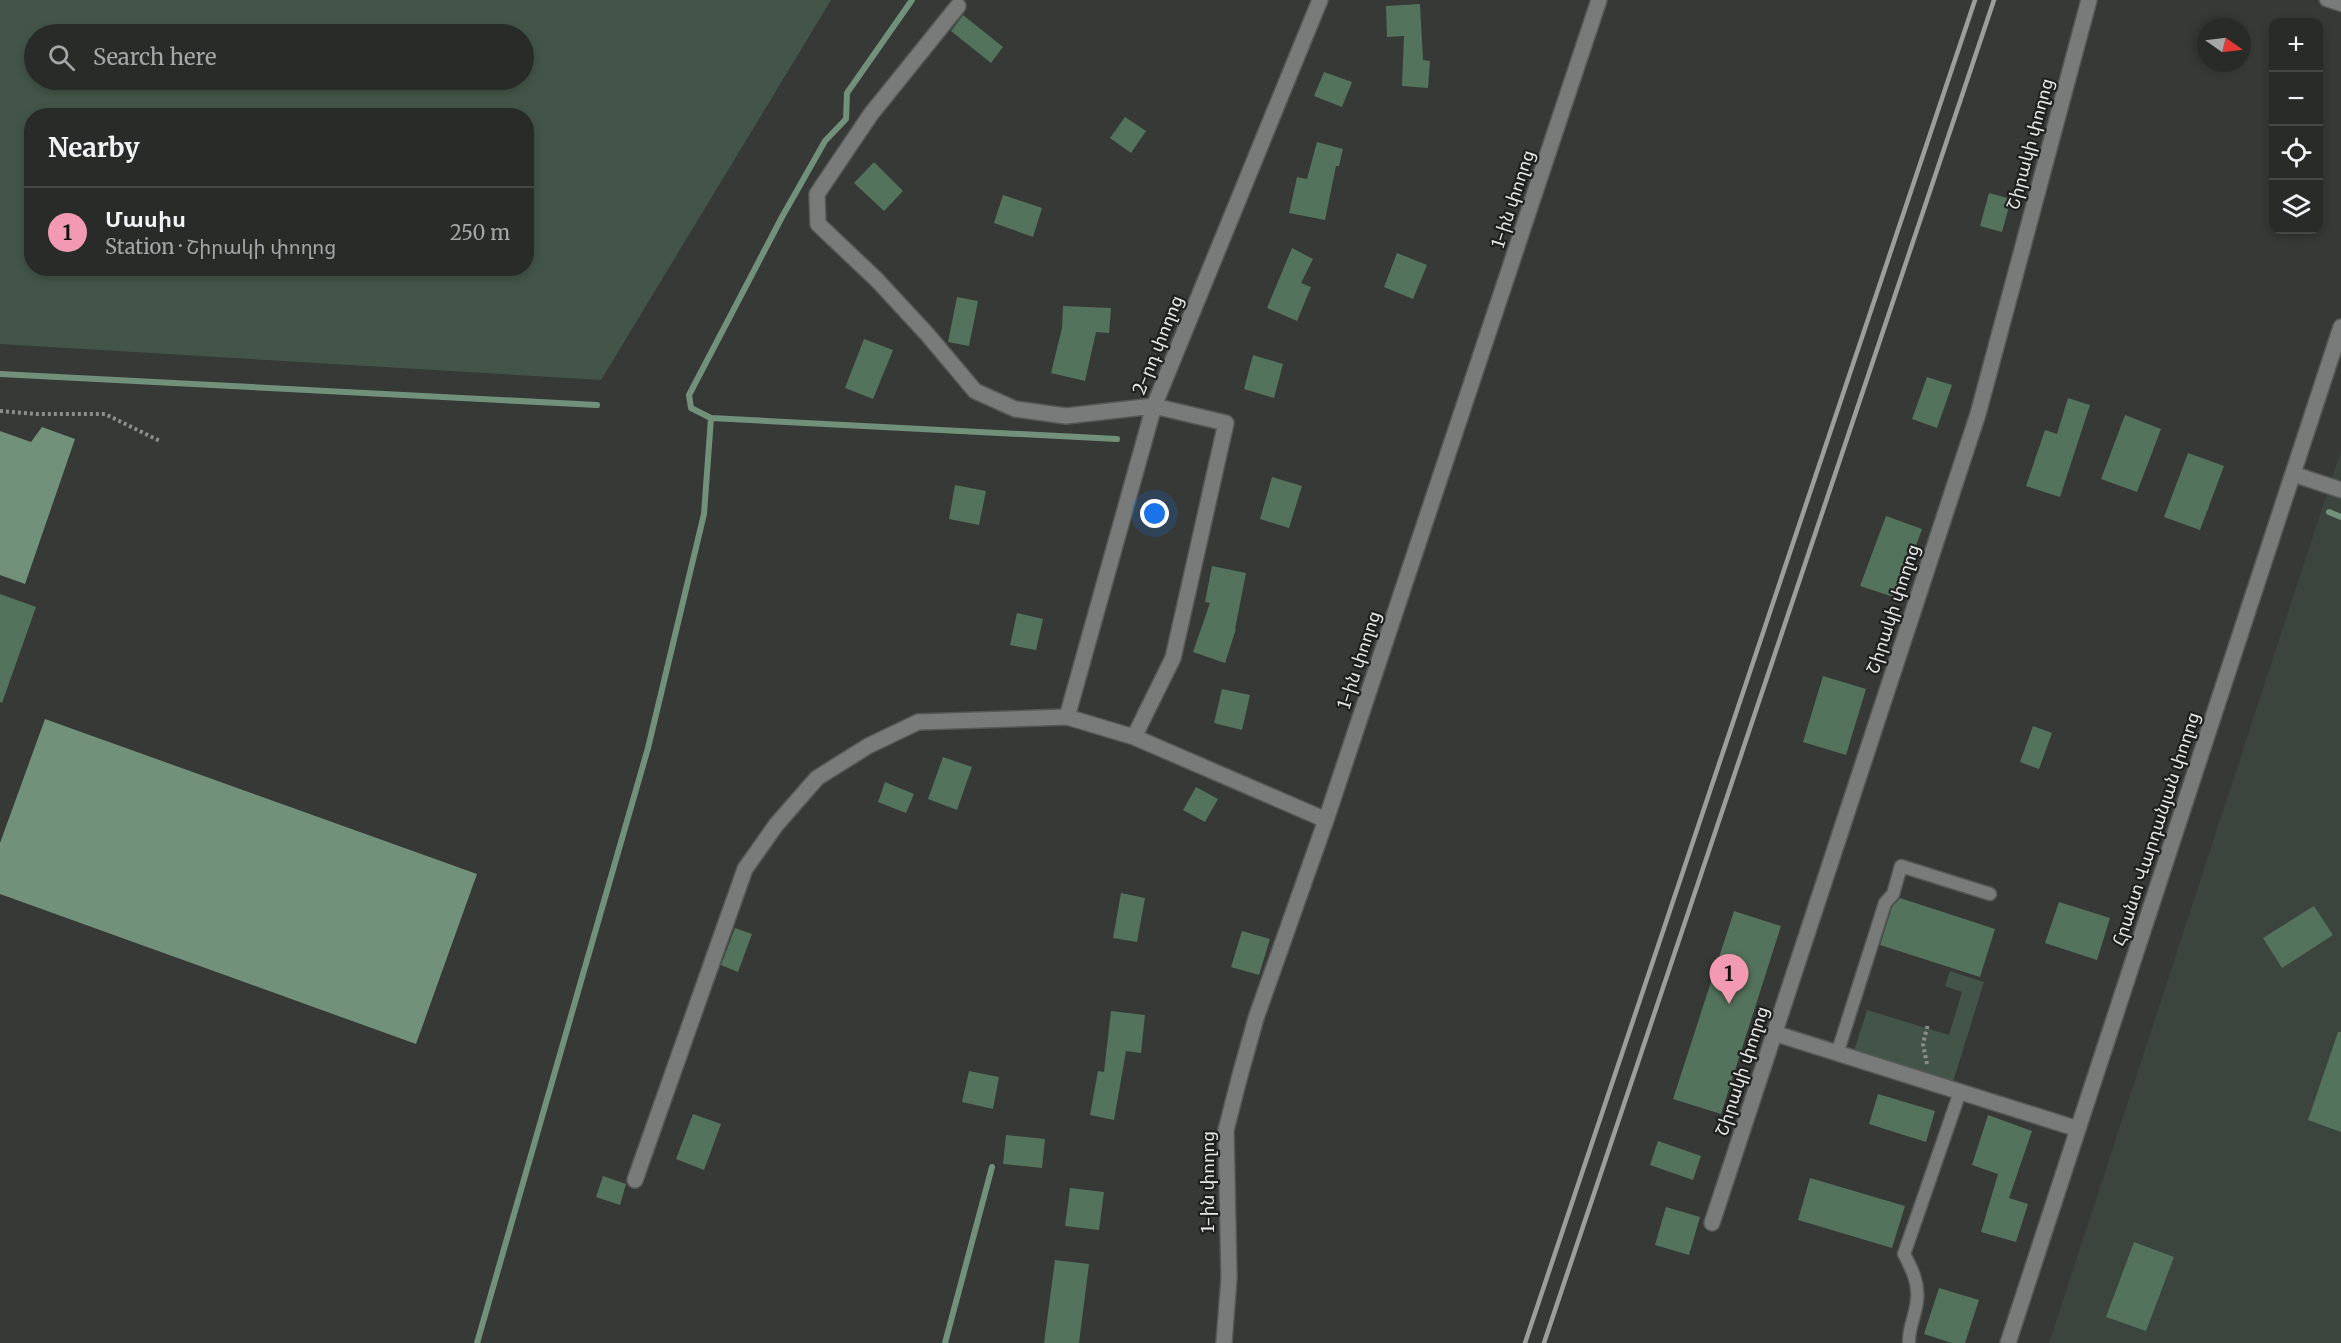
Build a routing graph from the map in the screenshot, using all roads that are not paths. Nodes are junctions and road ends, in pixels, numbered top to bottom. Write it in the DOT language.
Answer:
graph roads {
  1 [pos="1320,0"];
  2 [pos="1599,0"];
  3 [pos="2089,0"];
  4 [pos="2326,0"];
  5 [pos="2341,5"];
  6 [pos="958,6"];
  7 [pos="2341,327"];
  8 [pos="1154,406"];
  9 [pos="2293,474"];
  10 [pos="2341,490"];
  11 [pos="1067,717"];
  12 [pos="1134,737"];
  13 [pos="1326,820"];
  14 [pos="1990,894"];
  15 [pos="1774,1033"];
  16 [pos="1837,1054"];
  17 [pos="1960,1092"];
  18 [pos="2078,1129"];
  19 [pos="635,1180"];
  20 [pos="1712,1223"];
  21 [pos="1224,1343"];
  22 [pos="1909,1343"];
  23 [pos="2008,1343"];
  1 -- 8 [label="street, 2-րդ փողոց"];
  2 -- 13 [label="street, 1-ին փողոց"];
  3 -- 15 [label="street, Շիրակի փողոց"];
  4 -- 5 [label="lane"];
  6 -- 8 [label="street"];
  7 -- 9 [label="street, Հրանտ Վարդանյան փողոց"];
  8 -- 11 [label="street, 2-րդ փողոց"];
  8 -- 12 [label="street"];
  9 -- 10 [label="street"];
  9 -- 18 [label="street, Հրանտ Վարդանյան փողոց"];
  11 -- 12 [label="street"];
  11 -- 19 [label="street"];
  12 -- 13 [label="street"];
  13 -- 21 [label="street, 1-ին փողոց"];
  14 -- 16 [label="lane"];
  15 -- 16 [label="street"];
  15 -- 20 [label="street, Շիրակի փողոց"];
  16 -- 17 [label="street"];
  17 -- 18 [label="street"];
  17 -- 22 [label="lane"];
  18 -- 23 [label="street, Հրանտ Վարդանյան փողոց"];
}
